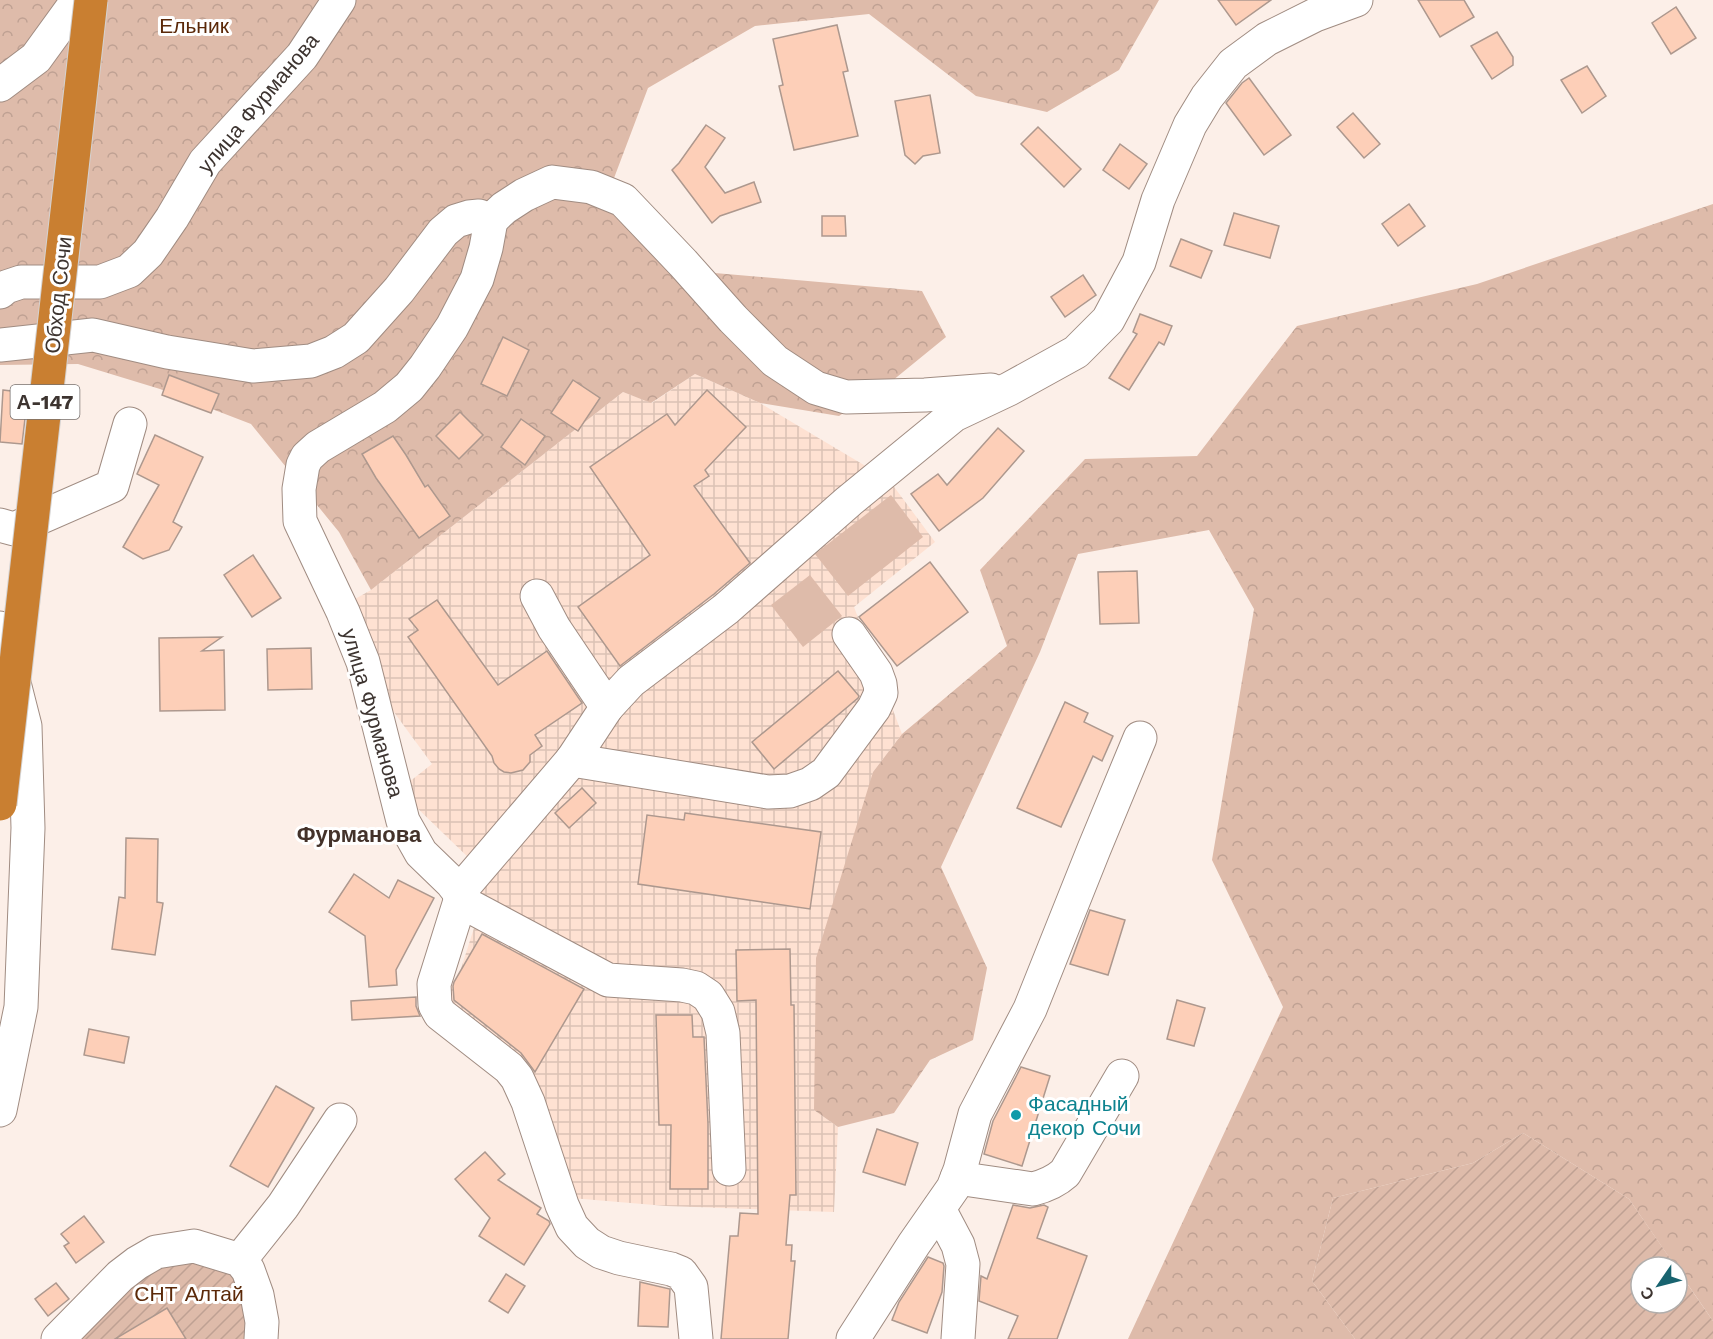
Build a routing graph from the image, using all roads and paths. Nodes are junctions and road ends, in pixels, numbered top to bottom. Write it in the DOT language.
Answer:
graph roads {
  1 [pos="78,0"];
  2 [pos="91,0"];
  3 [pos="339,0"];
  4 [pos="1356,0"];
  5 [pos="0,85"];
  6 [pos="489,222"];
  7 [pos="0,292"];
  8 [pos="0,345"];
  9 [pos="1009,389"];
  10 [pos="130,424"];
  11 [pos="0,525"];
  12 [pos="537,596"];
  13 [pos="0,628"];
  14 [pos="849,634"];
  15 [pos="607,707"];
  16 [pos="1140,738"];
  17 [pos="572,760"];
  18 [pos="0,804"];
  19 [pos="460,896"];
  20 [pos="1122,1076"];
  21 [pos="0,1110"];
  22 [pos="340,1120"];
  23 [pos="729,1169"];
  24 [pos="957,1178"];
  25 [pos="939,1209"];
  26 [pos="240,1260"];
  27 [pos="57,1339"];
  28 [pos="261,1339"];
  29 [pos="696,1339"];
  30 [pos="853,1339"];
  31 [pos="958,1339"];
  1 -- 5 [label="street"];
  2 -- 18 [label="highway, Обход Сочи / А-147, bridge"];
  3 -- 7 [label="street, улица Фурманова"];
  4 -- 9 [label="street"];
  6 -- 8 [label="street"];
  6 -- 9 [label="street"];
  6 -- 19 [label="street, улица Фурманова"];
  9 -- 15 [label="street"];
  10 -- 11 [label="street"];
  12 -- 15 [label="street"];
  13 -- 21 [label="street"];
  14 -- 17 [label="street"];
  15 -- 17 [label="street"];
  16 -- 24 [label="street"];
  17 -- 19 [label="street"];
  19 -- 23 [label="street, улица Фурманова"];
  19 -- 29 [label="street"];
  20 -- 24 [label="street"];
  22 -- 26 [label="street"];
  24 -- 25 [label="street"];
  25 -- 30 [label="street"];
  25 -- 31 [label="street"];
  26 -- 27 [label="street"];
  26 -- 28 [label="street"];
}
